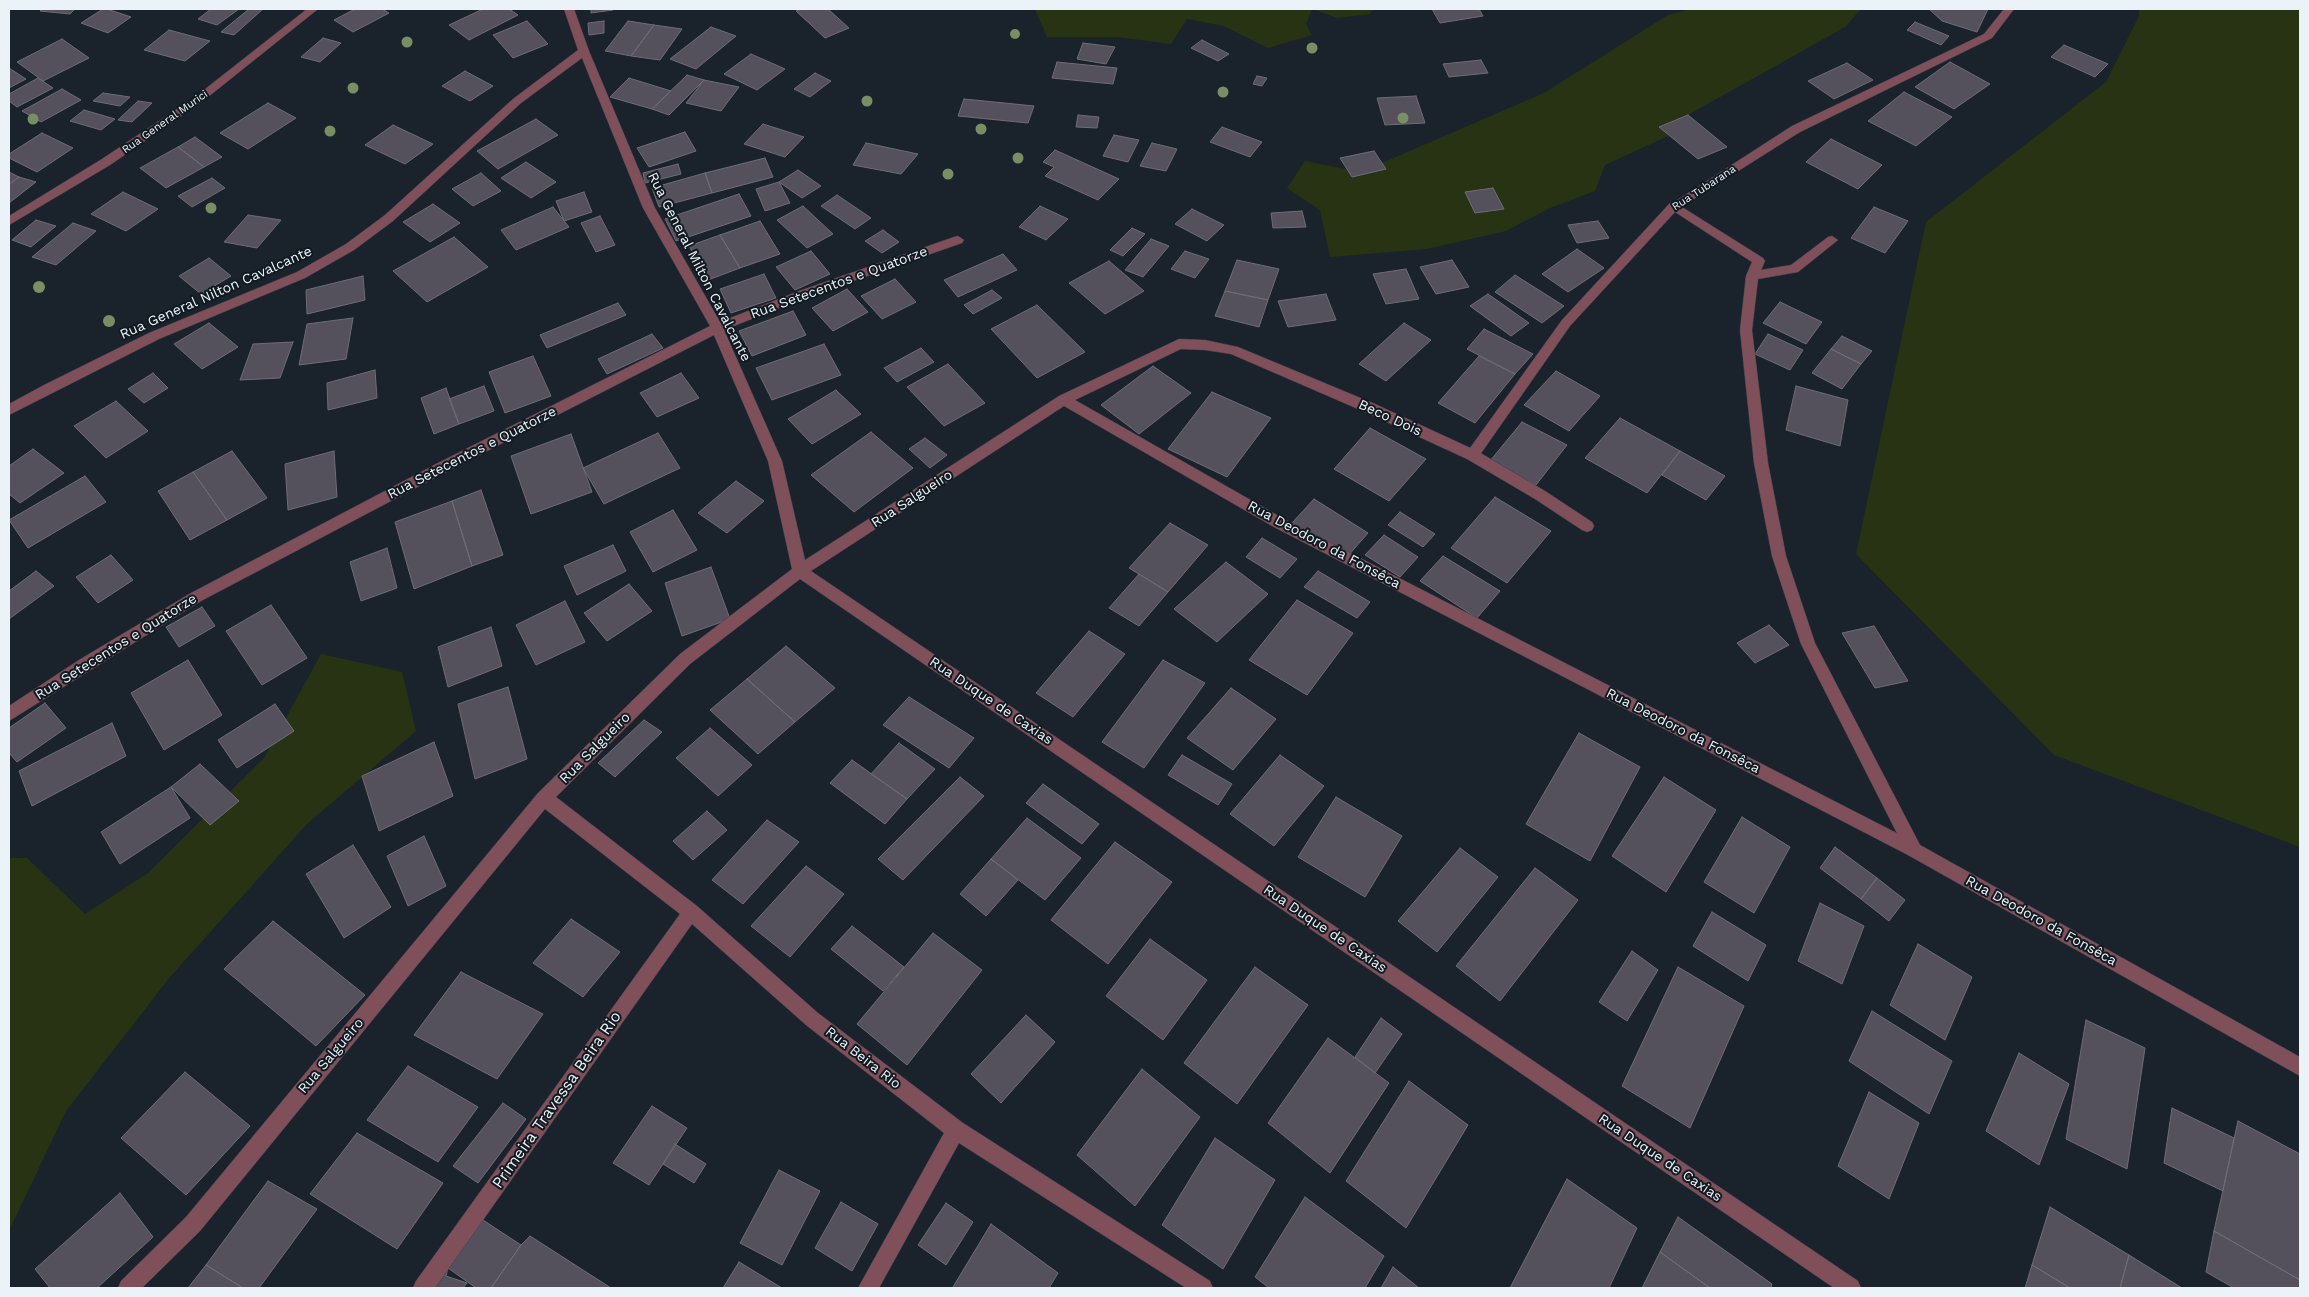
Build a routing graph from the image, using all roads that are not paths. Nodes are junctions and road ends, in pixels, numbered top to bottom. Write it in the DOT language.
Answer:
graph roads {
  1 [pos="313,9"];
  2 [pos="569,9"];
  3 [pos="2009,9"];
  4 [pos="584,51"];
  5 [pos="1674,206"];
  6 [pos="9,221"];
  7 [pos="958,240"];
  8 [pos="1832,240"];
  9 [pos="1752,276"];
  10 [pos="717,328"];
  11 [pos="1179,344"];
  12 [pos="1064,400"];
  13 [pos="9,410"];
  14 [pos="1472,456"];
  15 [pos="1586,526"];
  16 [pos="800,571"];
  17 [pos="9,714"];
  18 [pos="544,798"];
  19 [pos="1914,850"];
  20 [pos="691,912"];
  21 [pos="2300,1067"];
  22 [pos="956,1130"];
  23 [pos="128,1288"];
  24 [pos="423,1288"];
  25 [pos="868,1288"];
  26 [pos="1203,1288"];
  27 [pos="1851,1288"];
  1 -- 6 [label="street, Rua General Murici"];
  2 -- 4 [label="street, Rua General Milton Cavalcante"];
  3 -- 5 [label="street, Rua Tubarana"];
  4 -- 10 [label="street, Rua General Milton Cavalcante"];
  4 -- 13 [label="street, Rua General Nilton Cavalcante"];
  5 -- 9 [label="street"];
  5 -- 14 [label="street, Rua Tubarana"];
  7 -- 10 [label="street, Rua Setecentos e Quatorze"];
  8 -- 9 [label="street"];
  9 -- 19 [label="street"];
  10 -- 16 [label="street, Rua General Milton Cavalcante"];
  10 -- 17 [label="street, Rua Setecentos e Quatorze"];
  11 -- 12 [label="street, Rua Salgueiro"];
  11 -- 14 [label="street, Beco Dois"];
  12 -- 16 [label="street, Rua Salgueiro"];
  12 -- 19 [label="street, Rua Deodoro da Fonsêca"];
  14 -- 15 [label="street, Beco Dois"];
  16 -- 18 [label="street, Rua Salgueiro"];
  16 -- 27 [label="street, Rua Duque de Caxias"];
  18 -- 20 [label="street, Rua Beira Rio"];
  18 -- 23 [label="street, Rua Salgueiro"];
  19 -- 21 [label="street, Rua Deodoro da Fonsêca"];
  20 -- 22 [label="street, Rua Beira Rio"];
  20 -- 24 [label="street, Primeira Travessa Beira Rio"];
  22 -- 25 [label="street"];
  22 -- 26 [label="street, Rua Beira Rio"];
}
